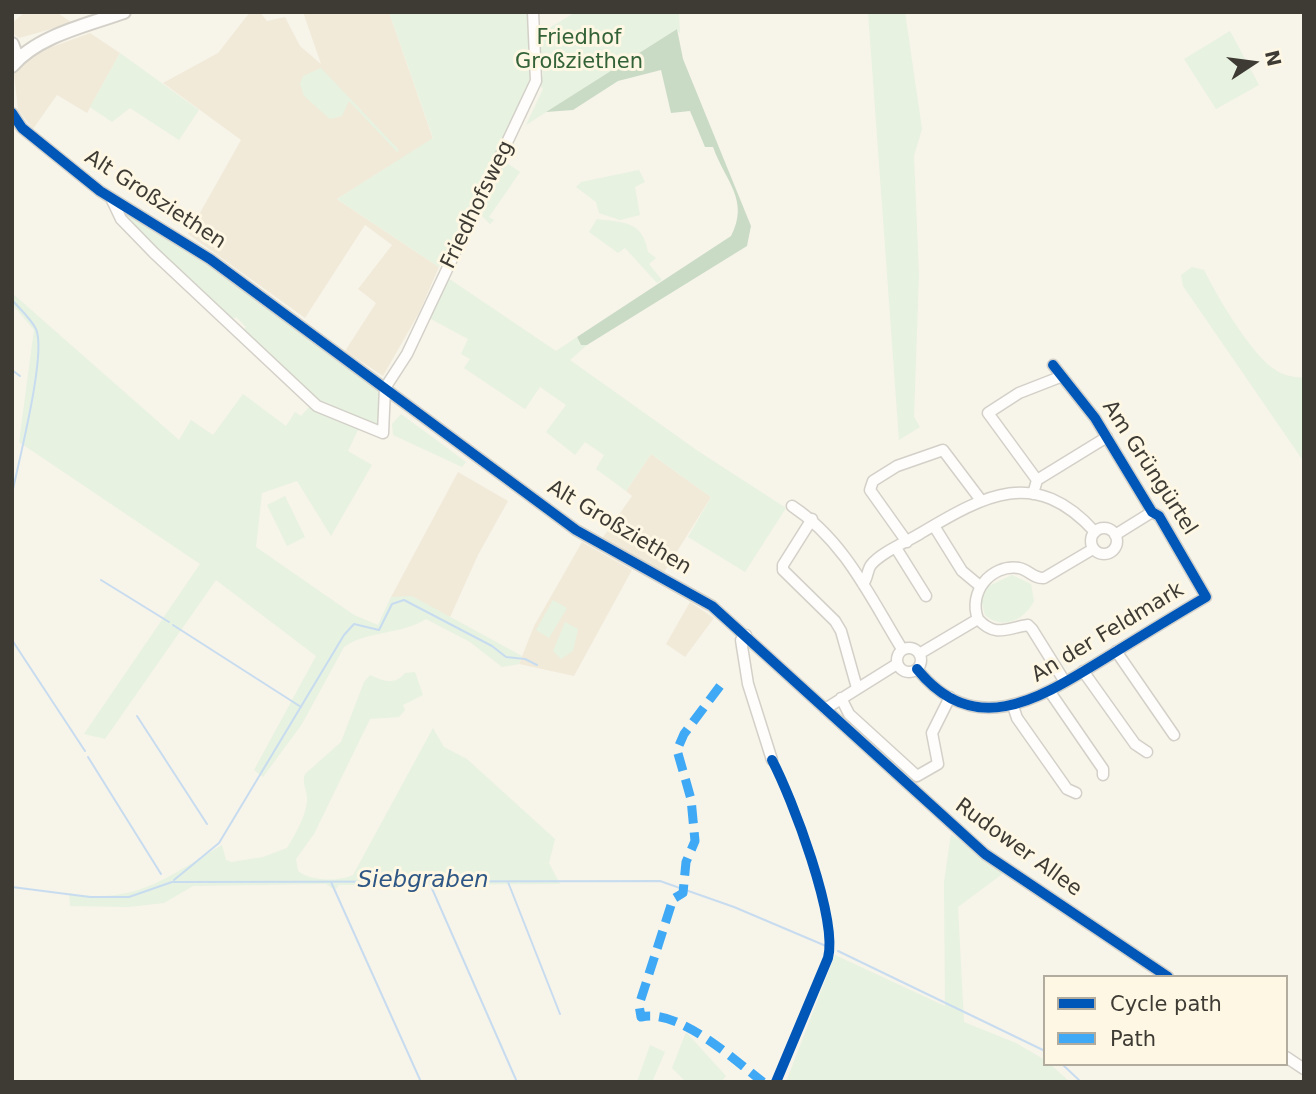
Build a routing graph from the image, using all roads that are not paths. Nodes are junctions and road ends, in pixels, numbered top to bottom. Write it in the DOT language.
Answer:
graph roads {
  1 [pos="124,12"];
  2 [pos="533,12"];
  3 [pos="14,54"];
  4 [pos="12,113"];
  5 [pos="111,198"];
  6 [pos="1054,365"];
  7 [pos="1060,377"];
  8 [pos="385,388"];
  9 [pos="1107,438"];
  10 [pos="1037,480"];
  11 [pos="1033,494"];
  12 [pos="980,499"];
  13 [pos="792,506"];
  14 [pos="1153,512"];
  15 [pos="812,519"];
  16 [pos="934,526"];
  17 [pos="1096,532"];
  18 [pos="1115,535"];
  19 [pos="907,542"];
  20 [pos="896,548"];
  21 [pos="1093,549"];
  22 [pos="850,563"];
  23 [pos="868,568"];
  24 [pos="863,584"];
  25 [pos="980,586"];
  26 [pos="926,596"];
  27 [pos="1206,597"];
  28 [pos="978,619"];
  29 [pos="746,635"];
  30 [pos="902,649"];
  31 [pos="1116,651"];
  32 [pos="919,654"];
  33 [pos="897,664"];
  34 [pos="917,669"];
  35 [pos="1083,671"];
  36 [pos="1065,682"];
  37 [pos="857,688"];
  38 [pos="1050,692"];
  39 [pos="950,697"];
  40 [pos="841,698"];
  41 [pos="1013,706"];
  42 [pos="825,709"];
  43 [pos="1174,735"];
  44 [pos="1147,752"];
  45 [pos="772,760"];
  46 [pos="1103,775"];
  47 [pos="1076,793"];
  48 [pos="1165,975"];
  49 [pos="1288,1058"];
  50 [pos="1304,1069"];
  1 -- 3 [label="main road"];
  2 -- 8 [label="street, Friedhofsweg"];
  4 -- 5 [label="street, Alt Großziethen"];
  5 -- 8 [label="street, Alt Großziethen"];
  5 -- 8 [label="street, Alt Großziethen"];
  6 -- 7 [label="street, Am Grüngürtel"];
  7 -- 9 [label="street, Am Grüngürtel"];
  7 -- 10 [label="street"];
  8 -- 29 [label="street, Alt Großziethen"];
  9 -- 10 [label="street"];
  9 -- 14 [label="street, Am Grüngürtel"];
  10 -- 11 [label="street"];
  11 -- 12 [label="street"];
  11 -- 17 [label="street"];
  12 -- 16 [label="street"];
  12 -- 19 [label="street"];
  13 -- 15 [label="street"];
  14 -- 18 [label="street"];
  14 -- 27 [label="street, Am Grüngürtel"];
  15 -- 22 [label="street"];
  15 -- 37 [label="street"];
  16 -- 19 [label="street"];
  16 -- 25 [label="street"];
  17 -- 18 [label="street"];
  17 -- 21 [label="street"];
  18 -- 21 [label="street"];
  19 -- 20 [label="street"];
  20 -- 23 [label="street"];
  20 -- 26 [label="street"];
  21 -- 25 [label="street"];
  22 -- 23 [label="street"];
  22 -- 24 [label="street"];
  23 -- 24 [label="street"];
  24 -- 30 [label="street"];
  25 -- 28 [label="street"];
  27 -- 31 [label="street, An der Feldmark"];
  28 -- 32 [label="street"];
  28 -- 36 [label="street"];
  29 -- 42 [label="street, Alt Großziethen"];
  29 -- 45 [label="street"];
  30 -- 32 [label="street"];
  30 -- 33 [label="street"];
  31 -- 35 [label="street, An der Feldmark"];
  31 -- 43 [label="street, An der Feldmark"];
  32 -- 34 [label="street"];
  33 -- 34 [label="street"];
  33 -- 37 [label="street"];
  34 -- 39 [label="street, An der Feldmark"];
  35 -- 36 [label="street, An der Feldmark"];
  35 -- 44 [label="street, An der Feldmark"];
  36 -- 38 [label="street, An der Feldmark"];
  37 -- 40 [label="street"];
  38 -- 41 [label="street, An der Feldmark"];
  38 -- 46 [label="street, An der Feldmark"];
  39 -- 40 [label="street"];
  39 -- 41 [label="street, An der Feldmark"];
  40 -- 42 [label="street"];
  41 -- 47 [label="street"];
  42 -- 48 [label="street, Rudower Allee"];
  49 -- 50 [label="street"];
}
